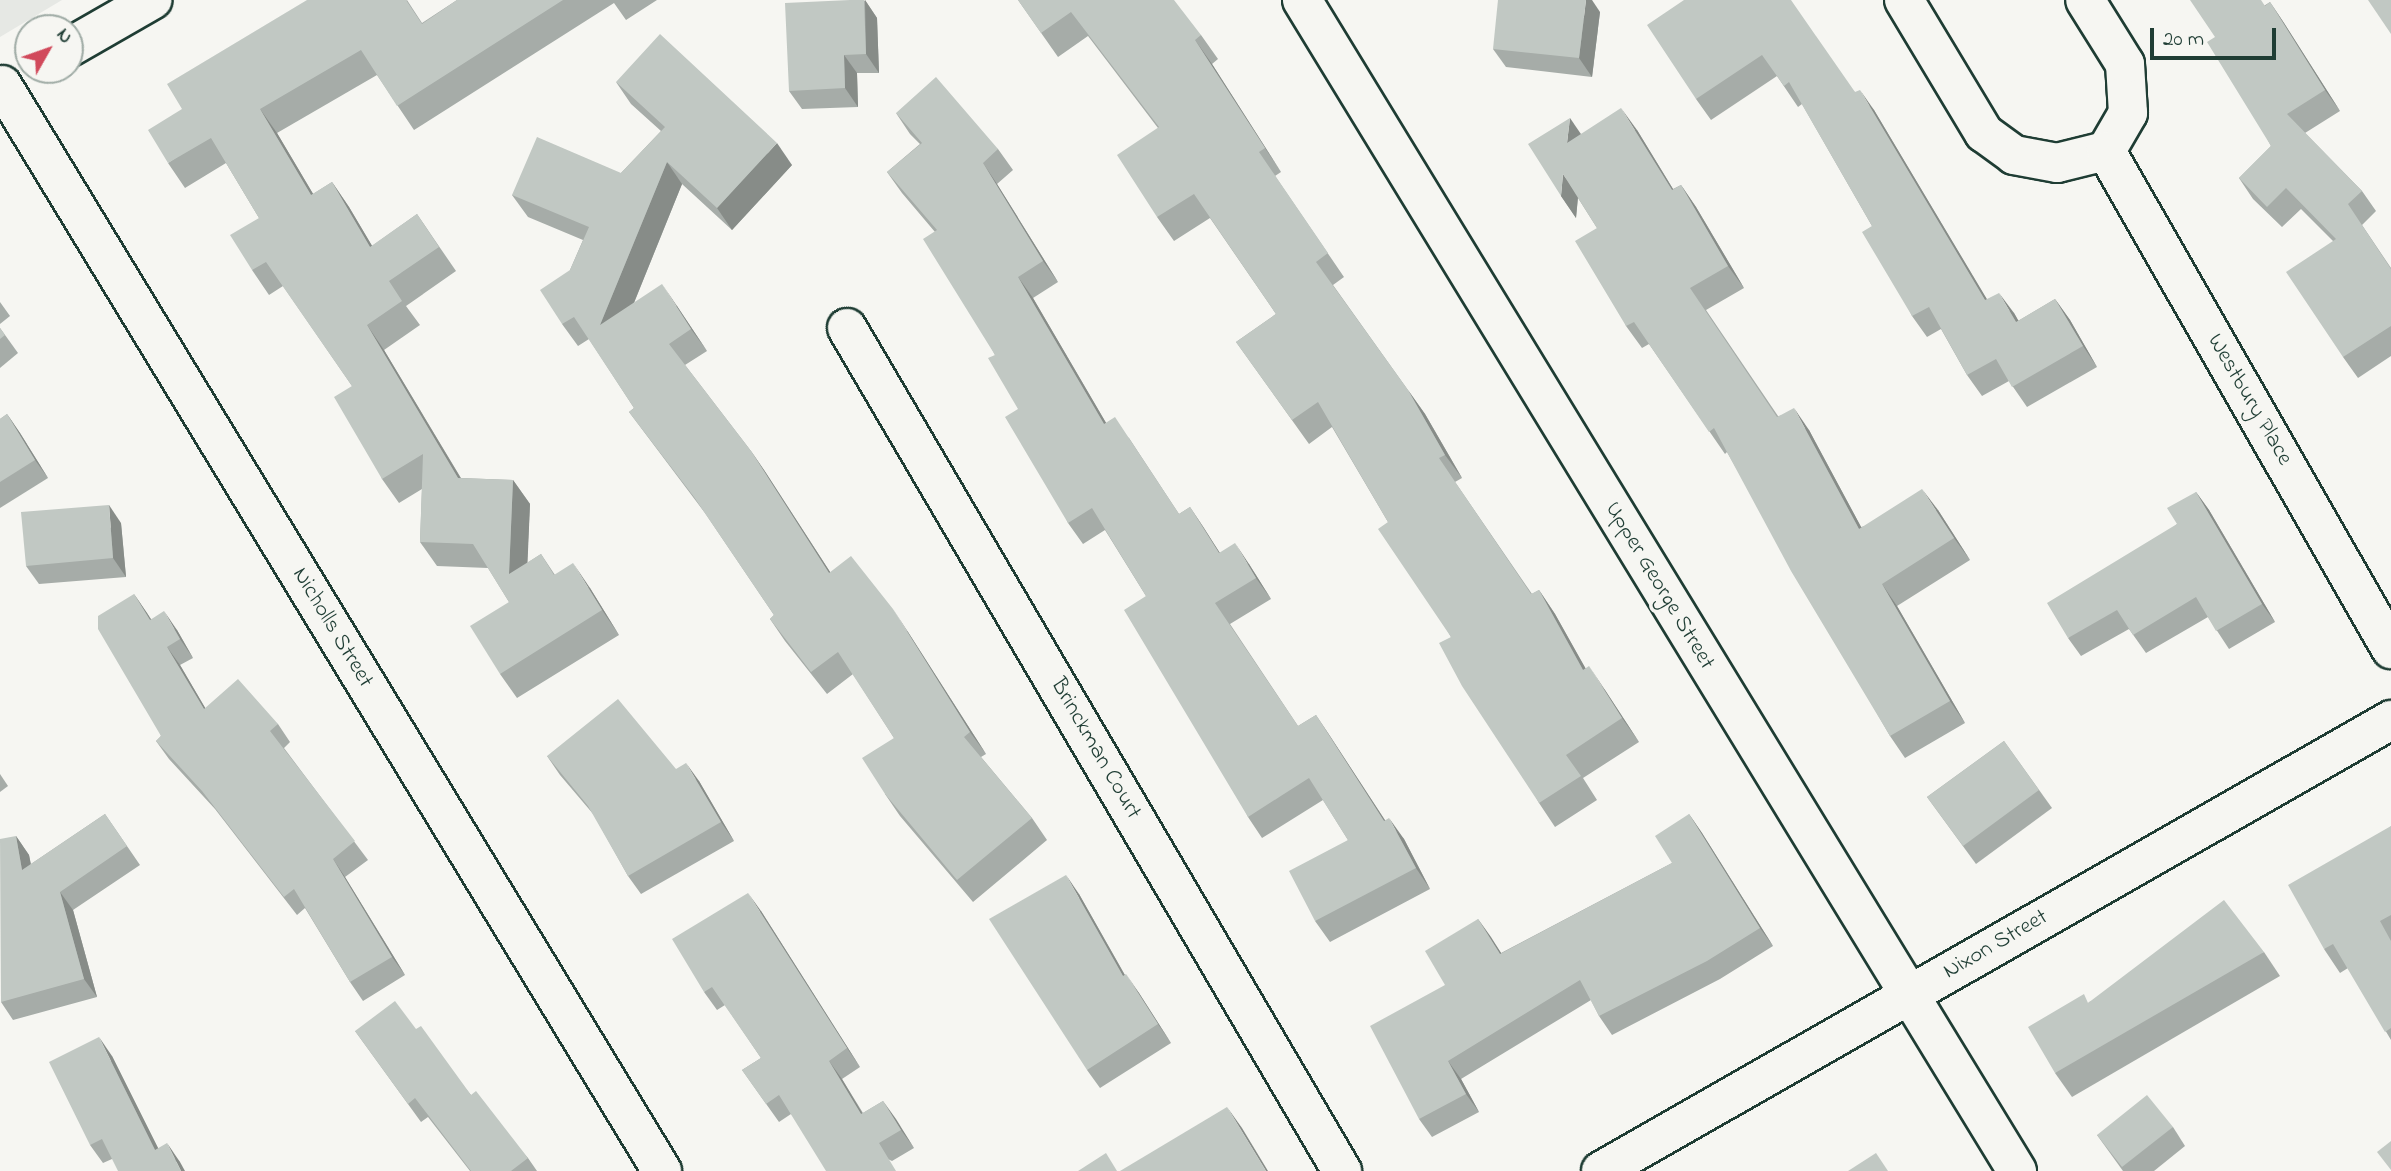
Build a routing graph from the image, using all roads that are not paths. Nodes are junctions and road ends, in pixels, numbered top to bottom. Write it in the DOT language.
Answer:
graph roads {
  1 [pos="152,0"];
  2 [pos="1302,0"];
  3 [pos="1904,0"];
  4 [pos="2085,0"];
  5 [pos="84,39"];
  6 [pos="10,80"];
  7 [pos="2106,151"];
  8 [pos="847,328"];
  9 [pos="2391,649"];
  10 [pos="2391,720"];
  11 [pos="1908,995"];
  12 [pos="662,1171"];
  13 [pos="1342,1171"];
  14 [pos="1601,1171"];
  15 [pos="2017,1171"];
  1 -- 5 [label="street"];
  2 -- 11 [label="street, Upper George Street"];
  3 -- 7 [label="street"];
  4 -- 7 [label="street"];
  6 -- 12 [label="street, Nicholls Street"];
  7 -- 9 [label="street, Westbury Place"];
  8 -- 13 [label="street, Brinckman Court"];
  10 -- 11 [label="street, Nixon Street"];
  11 -- 14 [label="street, Nixon Street"];
  11 -- 15 [label="street, Upper George Street"];
}
